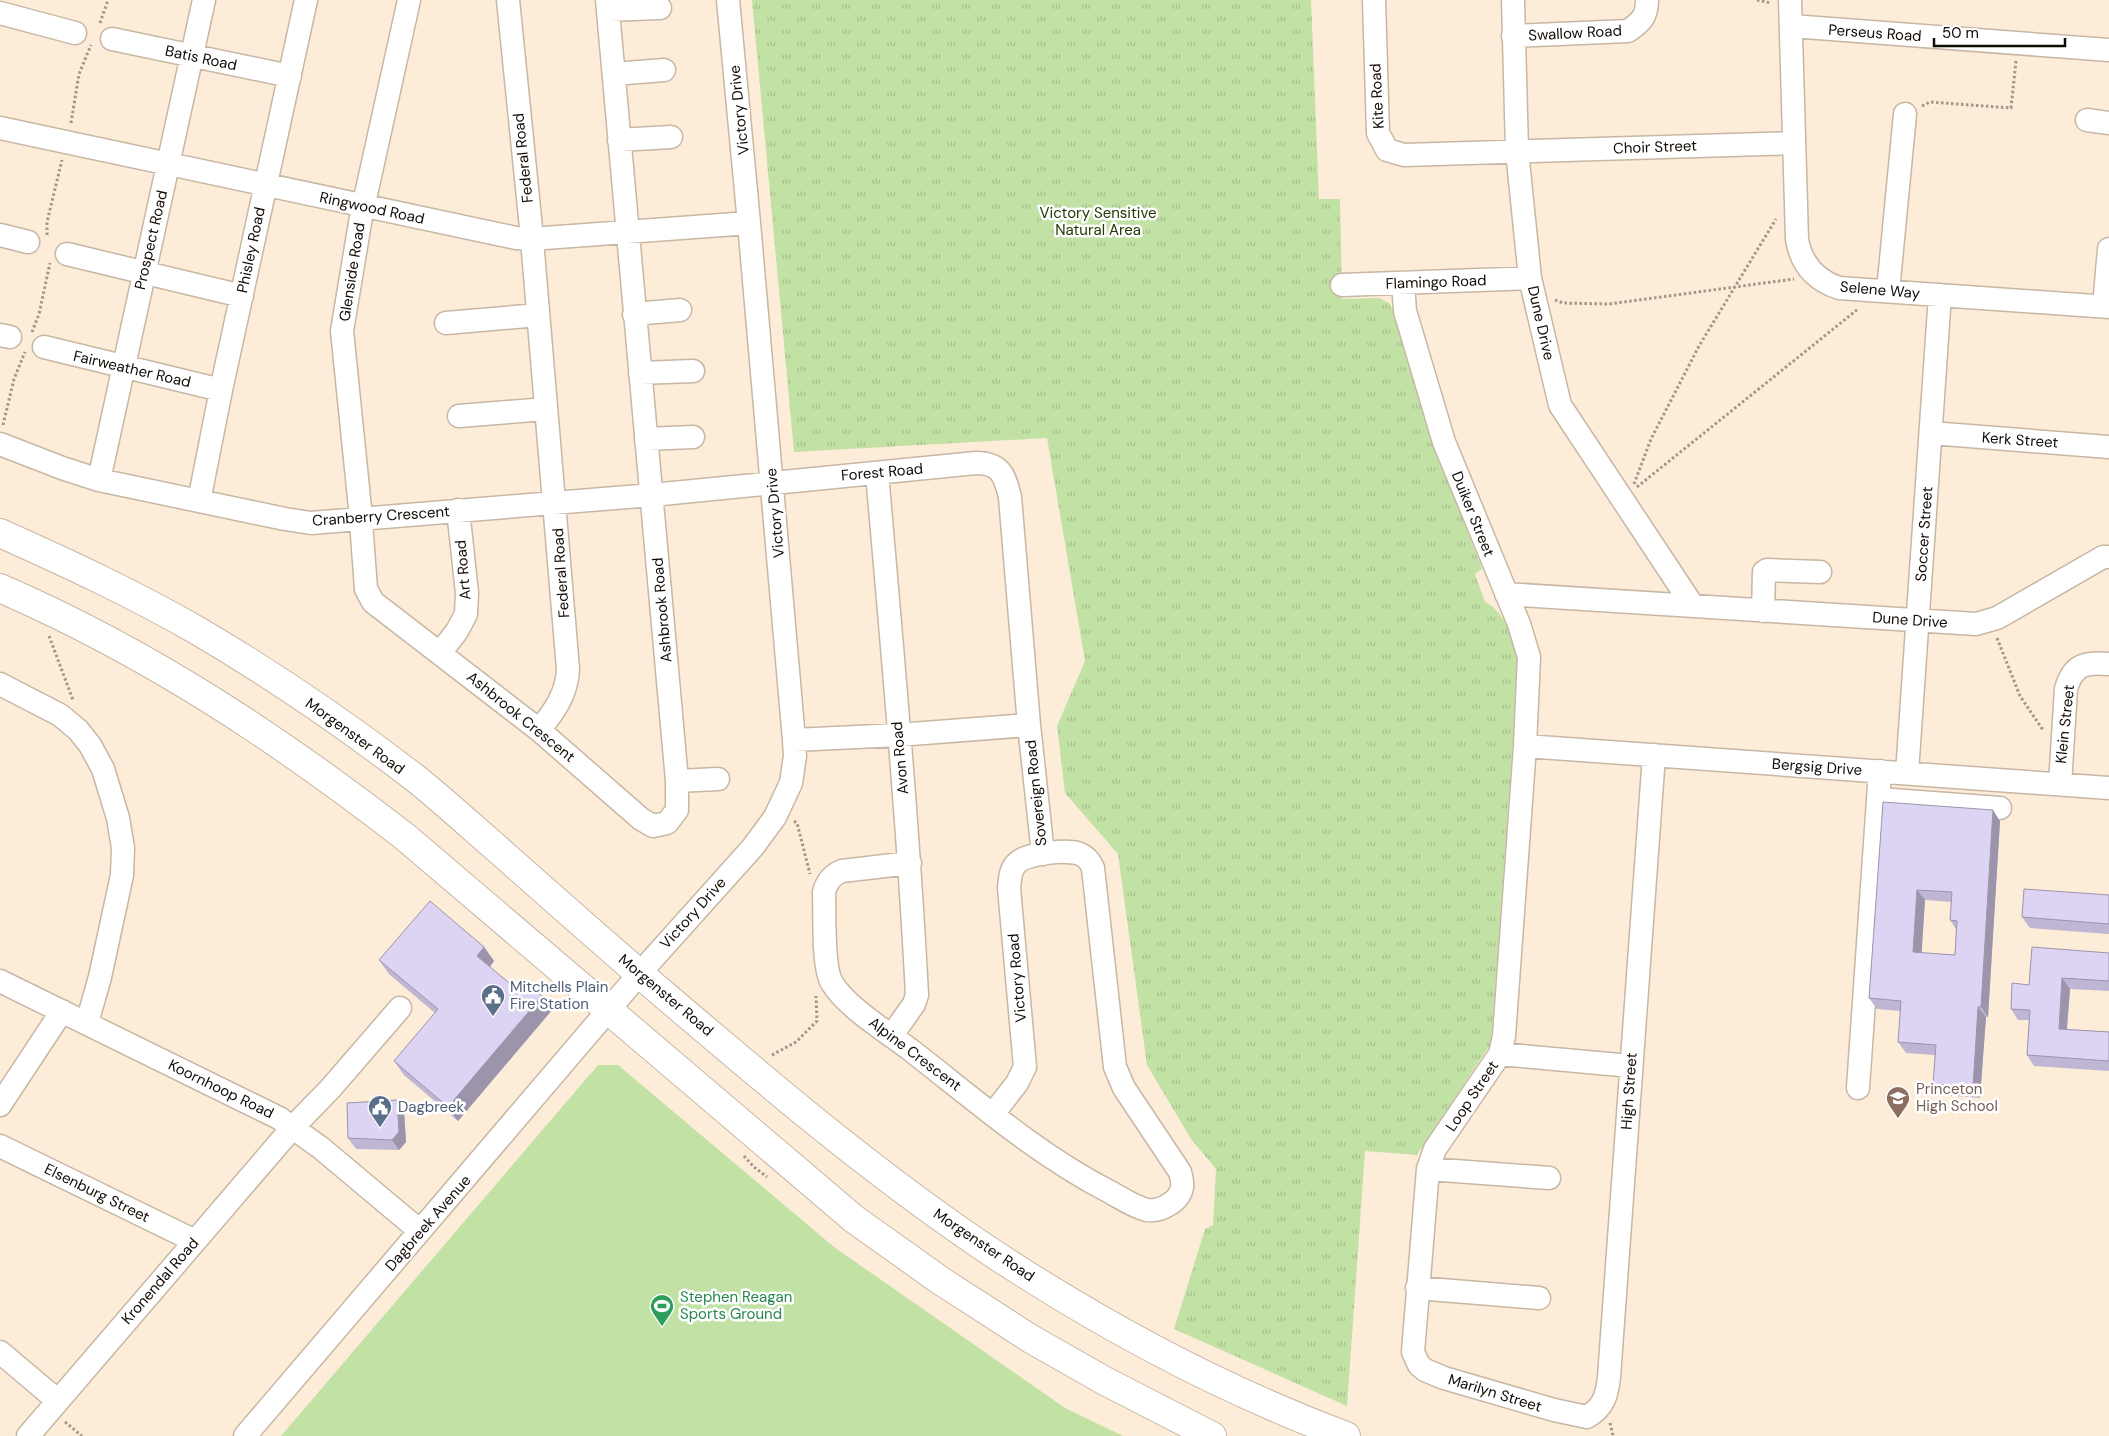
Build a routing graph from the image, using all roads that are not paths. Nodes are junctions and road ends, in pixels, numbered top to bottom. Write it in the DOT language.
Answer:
graph roads {
  1 [pos="204,0"];
  2 [pos="306,0"];
  3 [pos="409,0"];
  4 [pos="508,0"];
  5 [pos="728,0"];
  6 [pos="1374,0"];
  7 [pos="1513,0"];
  8 [pos="1647,0"];
  9 [pos="1790,0"];
  10 [pos="608,5"];
  11 [pos="660,8"];
  12 [pos="0,13"];
  13 [pos="1790,26"];
  14 [pos="1513,36"];
  15 [pos="2109,50"];
  16 [pos="191,57"];
  17 [pos="664,70"];
  18 [pos="614,74"];
  19 [pos="290,76"];
  20 [pos="1905,114"];
  21 [pos="0,128"];
  22 [pos="671,137"];
  23 [pos="620,140"];
  24 [pos="1794,143"];
  25 [pos="1517,151"];
  26 [pos="169,163"];
  27 [pos="266,185"];
  28 [pos="364,206"];
  29 [pos="750,223"];
  30 [pos="627,232"];
  31 [pos="0,235"];
  32 [pos="532,239"];
  33 [pos="2109,250"];
  34 [pos="144,273"];
  35 [pos="1403,284"];
  36 [pos="1342,285"];
  37 [pos="1532,285"];
  38 [pos="1878,290"];
  39 [pos="1940,295"];
  40 [pos="242,296"];
  41 [pos="2107,306"];
  42 [pos="680,310"];
  43 [pos="634,314"];
  44 [pos="538,315"];
  45 [pos="446,323"];
  46 [pos="22,341"];
  47 [pos="123,367"];
  48 [pos="693,371"];
  49 [pos="640,373"];
  50 [pos="221,390"];
  51 [pos="546,409"];
  52 [pos="459,416"];
  53 [pos="1931,433"];
  54 [pos="693,437"];
  55 [pos="646,439"];
  56 [pos="0,444"];
  57 [pos="2109,447"];
  58 [pos="993,466"];
  59 [pos="877,473"];
  60 [pos="99,480"];
  61 [pos="771,482"];
  62 [pos="652,495"];
  63 [pos="199,501"];
  64 [pos="555,502"];
  65 [pos="458,510"];
  66 [pos="361,519"];
  67 [pos="0,533"];
  68 [pos="2109,557"];
  69 [pos="1820,572"];
  70 [pos="0,588"];
  71 [pos="1506,594"];
  72 [pos="1693,606"];
  73 [pos="1763,611"];
  74 [pos="1917,620"];
  75 [pos="440,653"];
  76 [pos="2109,664"];
  77 [pos="0,684"];
  78 [pos="27,698"];
  79 [pos="0,702"];
  80 [pos="1029,724"];
  81 [pos="539,730"];
  82 [pos="898,735"];
  83 [pos="794,740"];
  84 [pos="1525,746"];
  85 [pos="1654,755"];
  86 [pos="1880,772"];
  87 [pos="1907,773"];
  88 [pos="718,779"];
  89 [pos="677,781"];
  90 [pos="2060,784"];
  91 [pos="2109,788"];
  92 [pos="1878,799"];
  93 [pos="2000,808"];
  94 [pos="1043,854"];
  95 [pos="910,863"];
  96 [pos="640,973"];
  97 [pos="0,981"];
  98 [pos="400,1008"];
  99 [pos="609,1010"];
  100 [pos="62,1011"];
  101 [pos="87,1023"];
  102 [pos="892,1035"];
  103 [pos="1500,1054"];
  104 [pos="1631,1066"];
  105 [pos="1858,1088"];
  106 [pos="0,1105"];
  107 [pos="993,1114"];
  108 [pos="293,1127"];
  109 [pos="0,1146"];
  110 [pos="1428,1169"];
  111 [pos="1549,1178"];
  112 [pos="1167,1206"];
  113 [pos="420,1231"];
  114 [pos="195,1241"];
  115 [pos="1417,1288"];
  116 [pos="1539,1298"];
  117 [pos="0,1352"];
  118 [pos="1413,1352"];
  119 [pos="61,1411"];
  120 [pos="1587,1417"];
  121 [pos="28,1436"];
  122 [pos="246,1436"];
  123 [pos="1212,1436"];
  124 [pos="1346,1436"];
  1 -- 16 [label="street, Prospect Road"];
  2 -- 19 [label="street, Phisley Road"];
  3 -- 28 [label="street, Glenside Road"];
  4 -- 32 [label="street, Federal Road"];
  5 -- 29 [label="street, Victory Drive"];
  6 -- 25 [label="street, Kite Road"];
  7 -- 14 [label="street, Dune Drive"];
  8 -- 14 [label="street, Swallow Road"];
  9 -- 13 [label="street, Selene Way"];
  10 -- 11 [label="street, Ashbrook Road"];
  10 -- 18 [label="street, Ashbrook Road"];
  12 -- 16 [label="street, Batis Road"];
  13 -- 15 [label="street, Perseus Road"];
  13 -- 24 [label="street, Selene Way"];
  14 -- 25 [label="street, Dune Drive"];
  16 -- 19 [label="street, Batis Road"];
  16 -- 26 [label="street, Prospect Road"];
  17 -- 18 [label="street"];
  18 -- 23 [label="street, Ashbrook Road"];
  19 -- 27 [label="street, Phisley Road"];
  20 -- 38 [label="street"];
  21 -- 26 [label="street, Ringwood Road"];
  22 -- 23 [label="street"];
  23 -- 30 [label="street, Ashbrook Road"];
  24 -- 25 [label="street, Choir Street"];
  24 -- 38 [label="street, Selene Way"];
  25 -- 37 [label="street, Dune Drive"];
  26 -- 27 [label="street, Ringwood Road"];
  26 -- 34 [label="street, Prospect Road"];
  27 -- 28 [label="street, Ringwood Road"];
  27 -- 40 [label="street, Phisley Road"];
  28 -- 32 [label="street, Ringwood Road"];
  28 -- 66 [label="street, Glenside Road"];
  29 -- 30 [label="street, Ringwood Road"];
  29 -- 61 [label="street, Victory Drive"];
  30 -- 32 [label="street, Ringwood Road"];
  30 -- 43 [label="street, Ashbrook Road"];
  31 -- 34 [label="street"];
  32 -- 44 [label="street, Federal Road"];
  33 -- 41 [label="street"];
  34 -- 40 [label="street"];
  34 -- 47 [label="street, Prospect Road"];
  35 -- 36 [label="street, Flamingo Road"];
  35 -- 37 [label="street, Flamingo Road"];
  35 -- 71 [label="street, Duiker Street"];
  37 -- 72 [label="street, Dune Drive"];
  38 -- 39 [label="street, Selene Way"];
  39 -- 41 [label="street, Selene Way"];
  39 -- 53 [label="street, Soccer Street"];
  40 -- 50 [label="street, Phisley Road"];
  42 -- 43 [label="street"];
  43 -- 49 [label="street, Ashbrook Road"];
  44 -- 45 [label="street"];
  44 -- 51 [label="street, Federal Road"];
  46 -- 47 [label="street, Fairweather Road"];
  47 -- 50 [label="street, Fairweather Road"];
  47 -- 60 [label="street, Prospect Road"];
  48 -- 49 [label="street"];
  49 -- 55 [label="street, Ashbrook Road"];
  50 -- 63 [label="street, Phisley Road"];
  51 -- 52 [label="street"];
  51 -- 64 [label="street, Federal Road"];
  53 -- 57 [label="street, Kerk Street"];
  53 -- 74 [label="street, Soccer Street"];
  54 -- 55 [label="street"];
  55 -- 62 [label="street, Ashbrook Road"];
  56 -- 60 [label="street, Cranberry Crescent"];
  58 -- 59 [label="street, Forest Road"];
  58 -- 80 [label="street, Sovereign Road"];
  59 -- 61 [label="street, Forest Road"];
  59 -- 82 [label="street, Avon Road"];
  60 -- 63 [label="street, Cranberry Crescent"];
  61 -- 62 [label="street, Cranberry Crescent"];
  61 -- 83 [label="street, Victory Drive"];
  62 -- 64 [label="street, Cranberry Crescent"];
  62 -- 89 [label="street, Ashbrook Road"];
  63 -- 66 [label="street, Cranberry Crescent"];
  64 -- 65 [label="street, Cranberry Crescent"];
  64 -- 81 [label="street, Federal Road"];
  65 -- 66 [label="street, Cranberry Crescent"];
  65 -- 75 [label="street, Art Road"];
  66 -- 75 [label="street, Ashbrook Crescent"];
  67 -- 96 [label="main road, Morgenster Road"];
  68 -- 74 [label="street, Dune Drive"];
  69 -- 73 [label="street"];
  70 -- 99 [label="main road"];
  71 -- 72 [label="street, Dune Drive"];
  71 -- 84 [label="street, Duiker Street"];
  72 -- 73 [label="street, Dune Drive"];
  73 -- 74 [label="street, Dune Drive"];
  74 -- 87 [label="street, Soccer Street"];
  75 -- 81 [label="street, Ashbrook Crescent"];
  76 -- 90 [label="street, Klein Street"];
  77 -- 78 [label="street"];
  78 -- 79 [label="street"];
  78 -- 101 [label="street"];
  80 -- 82 [label="street"];
  80 -- 94 [label="street, Sovereign Road"];
  81 -- 89 [label="street, Ashbrook Crescent"];
  82 -- 83 [label="street"];
  82 -- 95 [label="street, Avon Road"];
  83 -- 96 [label="street, Victory Drive"];
  84 -- 85 [label="street, Bergsig Drive"];
  84 -- 103 [label="street, Loop Street"];
  85 -- 86 [label="street, Bergsig Drive"];
  85 -- 104 [label="street, High Street"];
  86 -- 87 [label="street, Bergsig Drive"];
  86 -- 92 [label="street"];
  87 -- 90 [label="street, Bergsig Drive"];
  88 -- 89 [label="street"];
  90 -- 91 [label="street, Bergsig Drive"];
  92 -- 93 [label="street"];
  92 -- 105 [label="street"];
  94 -- 107 [label="street, Victory Road"];
  94 -- 112 [label="street, Sovereign Road"];
  95 -- 102 [label="street, Avon Road"];
  95 -- 102 [label="street, Alpine Crescent"];
  96 -- 99 [label="street, Victory Drive"];
  96 -- 124 [label="main road, Morgenster Road"];
  97 -- 100 [label="street, Koornhoop Road"];
  98 -- 108 [label="street, Kronendal Road"];
  99 -- 113 [label="street, Dagbreek Avenue"];
  99 -- 123 [label="main road"];
  100 -- 101 [label="street, Koornhoop Road"];
  100 -- 106 [label="street"];
  101 -- 108 [label="street, Koornhoop Road"];
  102 -- 107 [label="street, Alpine Crescent"];
  103 -- 104 [label="street"];
  103 -- 110 [label="street, Loop Street"];
  104 -- 120 [label="street, High Street"];
  107 -- 112 [label="street, Alpine Crescent"];
  108 -- 113 [label="street, Koornhoop Road"];
  108 -- 114 [label="street, Kronendal Road"];
  109 -- 114 [label="street, Elsenburg Street"];
  110 -- 111 [label="street"];
  110 -- 115 [label="street, Loop Street"];
  113 -- 122 [label="street, Dagbreek Avenue"];
  114 -- 119 [label="street, Kronendal Road"];
  115 -- 116 [label="street"];
  115 -- 118 [label="street, Loop Street"];
  117 -- 119 [label="street"];
  118 -- 120 [label="street, Marilyn Street"];
  119 -- 121 [label="street, Kronendal Road"];
}
